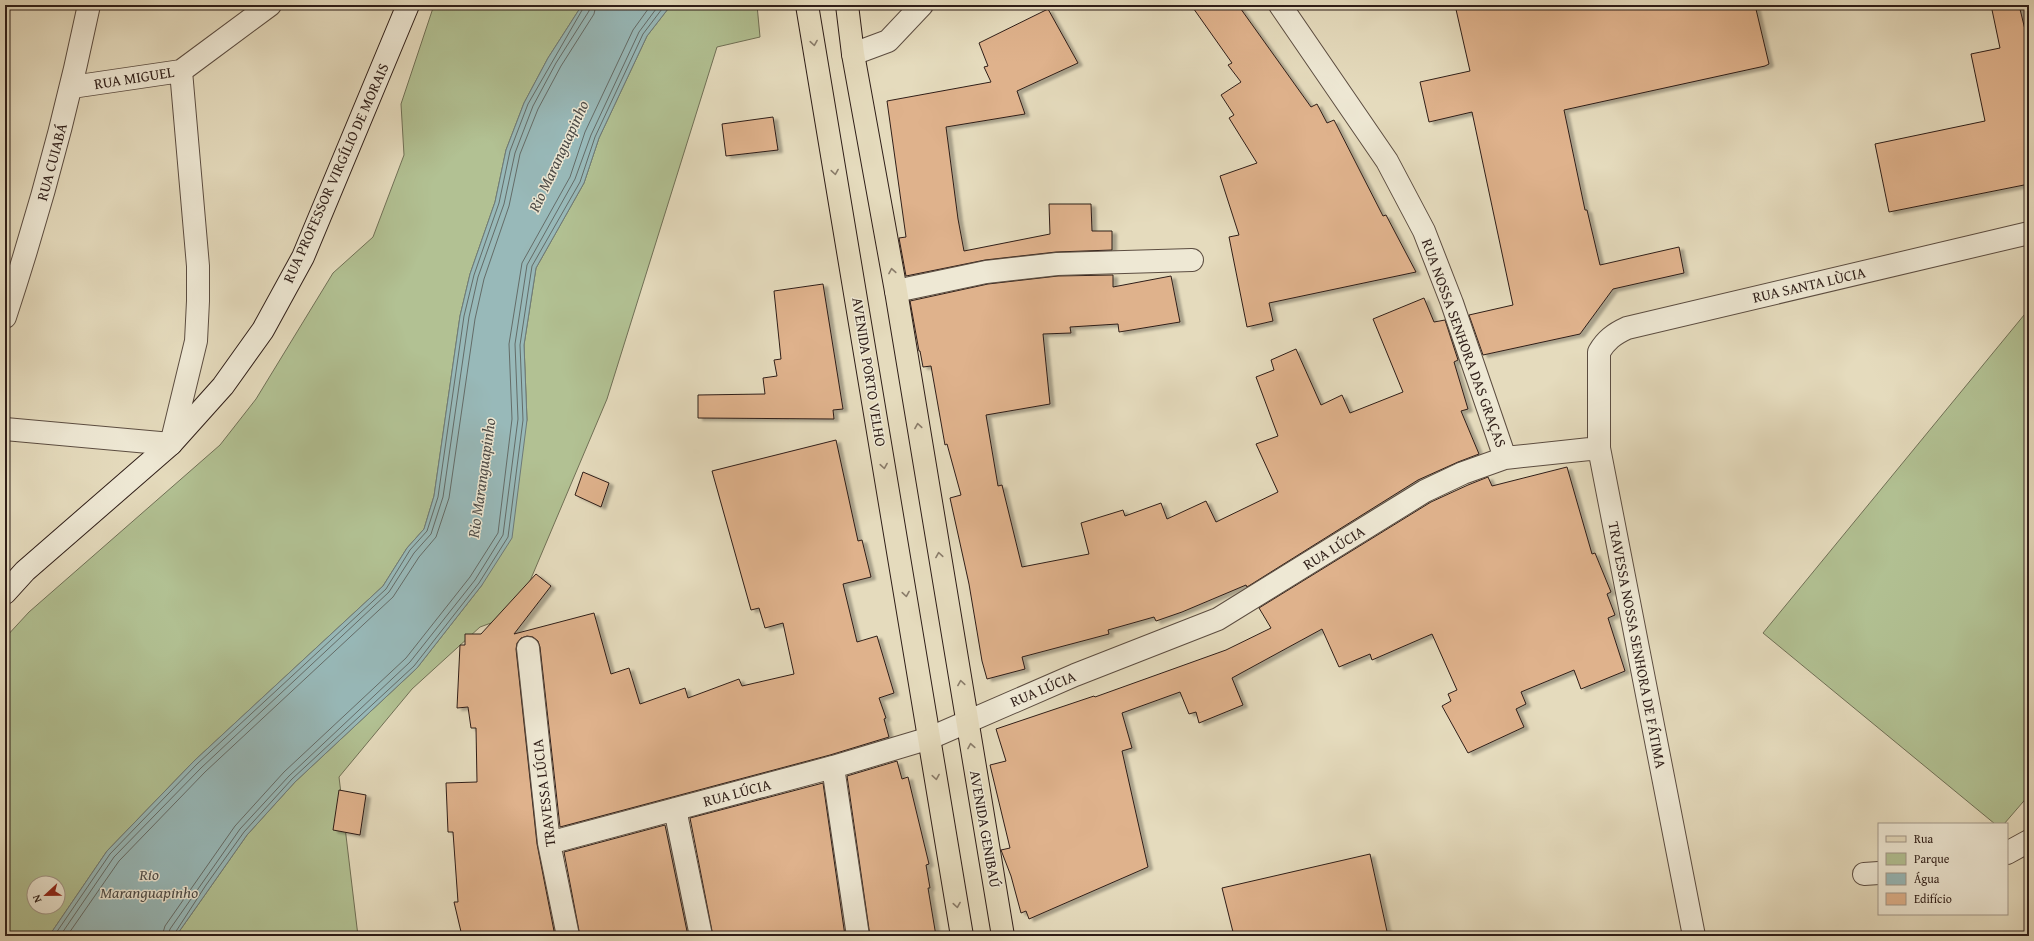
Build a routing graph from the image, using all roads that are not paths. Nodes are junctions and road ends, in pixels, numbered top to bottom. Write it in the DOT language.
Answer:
graph roads {
  1 [pos="89,5"];
  2 [pos="270,5"];
  3 [pos="408,5"];
  4 [pos="808,5"];
  5 [pos="847,5"];
  6 [pos="922,5"];
  7 [pos="1280,5"];
  8 [pos="853,54"];
  9 [pos="181,71"];
  10 [pos="72,87"];
  11 [pos="2029,233"];
  12 [pos="1192,260"];
  13 [pos="896,291"];
  14 [pos="5,316"];
  15 [pos="1598,352"];
  16 [pos="5,429"];
  17 [pos="172,444"];
  18 [pos="1599,448"];
  19 [pos="1505,458"];
  20 [pos="5,593"];
  21 [pos="528,648"];
  22 [pos="967,721"];
  23 [pos="930,738"];
  24 [pos="833,768"];
  25 [pos="675,810"];
  26 [pos="2029,841"];
  27 [pos="549,843"];
  28 [pos="2008,852"];
  29 [pos="568,936"];
  30 [pos="700,936"];
  31 [pos="858,936"];
  32 [pos="961,936"];
  33 [pos="1003,936"];
  34 [pos="1694,936"];
  1 -- 10 [label="street, RUA CUIABÁ"];
  2 -- 9 [label="street, RUA MIGUEL"];
  3 -- 17 [label="street, RUA PROFESSOR VIRGÍLIO DE MORAIS"];
  4 -- 23 [label="main road, AVENIDA PORTO VELHO, one-way"];
  5 -- 8 [label="main road"];
  6 -- 8 [label="street"];
  7 -- 19 [label="street, RUA NOSSA SENHORA DAS GRAÇAS"];
  13 -- 8 [label="main road, one-way"];
  9 -- 10 [label="street, RUA MIGUEL"];
  9 -- 17 [label="street"];
  10 -- 14 [label="street, RUA CUIABÁ"];
  11 -- 15 [label="street, RUA SANTA LÙCIA"];
  12 -- 13 [label="street"];
  22 -- 13 [label="main road, one-way"];
  15 -- 18 [label="street, TRAVESSA NOSSA SENHORA DE FÁTIMA"];
  16 -- 17 [label="street"];
  17 -- 20 [label="street, RUA PROFESSOR VIRGÍLIO DE MORAIS"];
  18 -- 19 [label="street"];
  18 -- 34 [label="street, TRAVESSA NOSSA SENHORA DE FÁTIMA"];
  19 -- 22 [label="street, RUA LÚCIA"];
  21 -- 27 [label="street, TRAVESSA LÚCIA"];
  22 -- 23 [label="street, RUA LÚCIA"];
  33 -- 22 [label="main road, AVENIDA GENIBAÚ, one-way"];
  23 -- 24 [label="street, RUA LÚCIA"];
  23 -- 32 [label="main road, one-way"];
  24 -- 25 [label="street, RUA LÚCIA"];
  24 -- 31 [label="street"];
  25 -- 27 [label="street, RUA LÚCIA"];
  25 -- 30 [label="street"];
  26 -- 28 [label="street"];
  27 -- 29 [label="street, TRAVESSA LÚCIA"];
}
